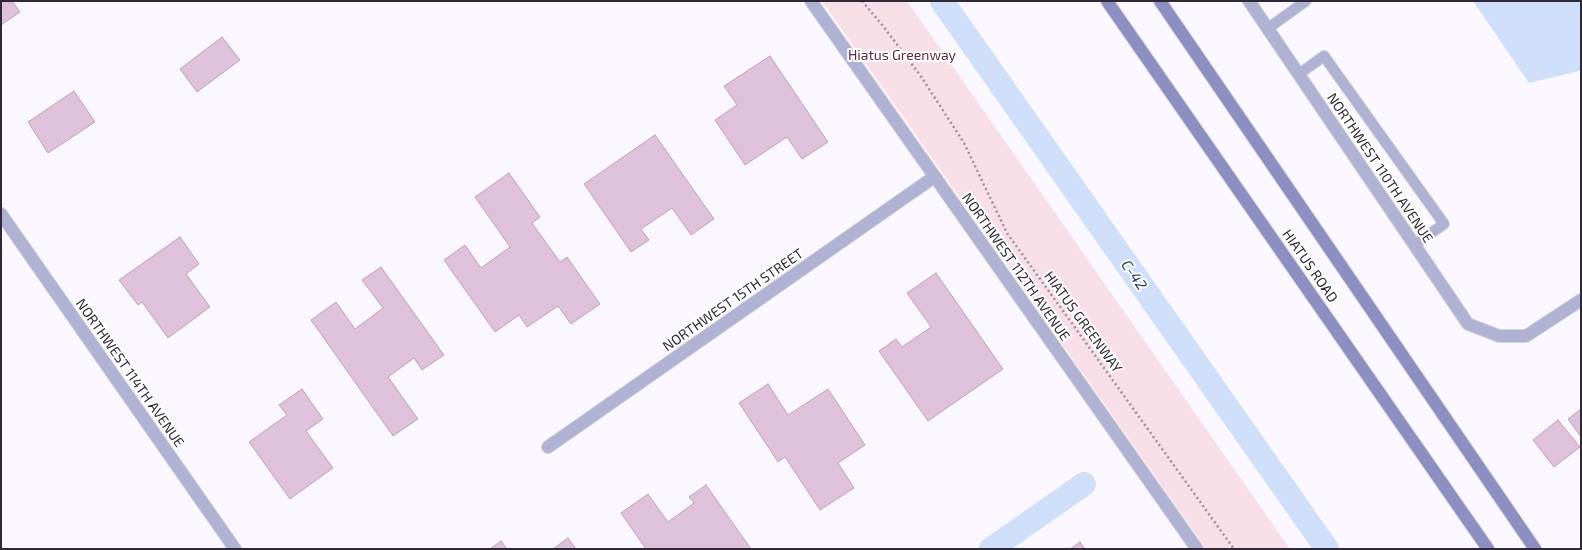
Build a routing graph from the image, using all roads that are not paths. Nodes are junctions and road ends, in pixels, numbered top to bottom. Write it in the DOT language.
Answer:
graph roads {
  1 [pos="811,1"];
  2 [pos="1107,1"];
  3 [pos="1160,1"];
  4 [pos="1248,1"];
  5 [pos="1306,1"];
  6 [pos="1267,29"];
  7 [pos="1299,74"];
  8 [pos="934,177"];
  9 [pos="1,214"];
  10 [pos="1414,245"];
  11 [pos="1581,300"];
  12 [pos="548,447"];
  13 [pos="235,549"];
  14 [pos="1197,549"];
  15 [pos="1488,549"];
  16 [pos="1535,549"];
  1 -- 8 [label="street, NORTHWEST 112TH AVENUE"];
  2 -- 15 [label="main road, HIATUS ROAD"];
  3 -- 16 [label="main road, HIATUS ROAD"];
  4 -- 6 [label="street, NORTHWEST 110TH AVENUE"];
  5 -- 6 [label="lane"];
  6 -- 7 [label="street, NORTHWEST 110TH AVENUE"];
  7 -- 10 [label="street, NORTHWEST 110TH AVENUE"];
  7 -- 10 [label="lane"];
  8 -- 12 [label="street, NORTHWEST 15TH STREET"];
  8 -- 14 [label="street, NORTHWEST 112TH AVENUE"];
  9 -- 13 [label="street, NORTHWEST 114TH AVENUE"];
  10 -- 11 [label="street, NORTHWEST 110TH AVENUE"];
}
